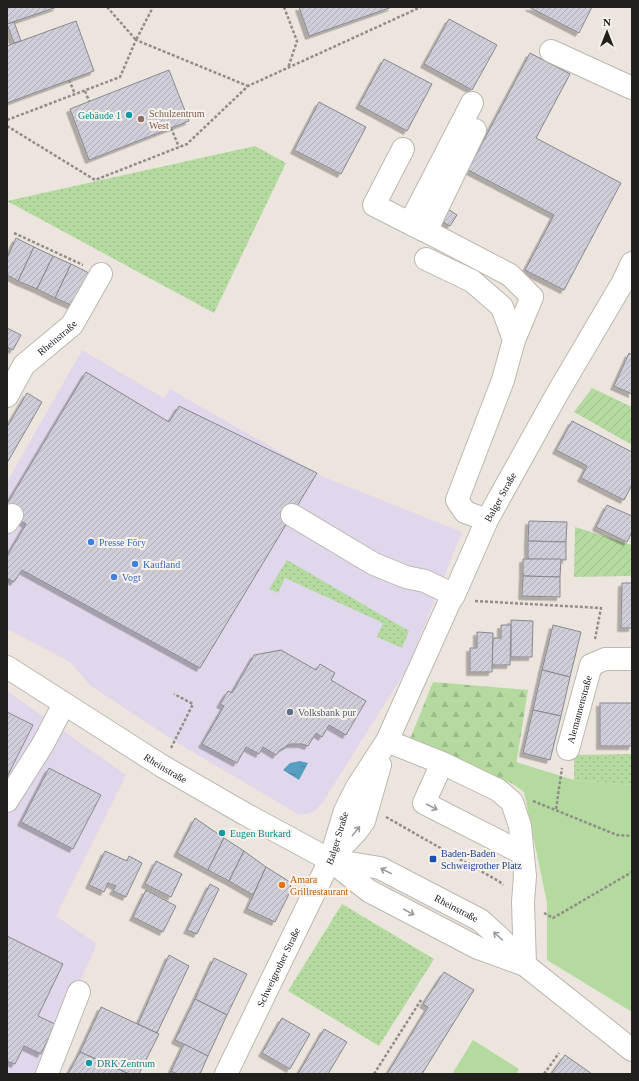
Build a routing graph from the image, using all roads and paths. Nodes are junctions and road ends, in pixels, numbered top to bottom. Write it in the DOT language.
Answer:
graph roads {
  1 [pos="106,7"];
  2 [pos="153,7"];
  3 [pos="284,7"];
  4 [pos="421,7"];
  5 [pos="136,40"];
  6 [pos="551,51"];
  7 [pos="288,68"];
  8 [pos="69,80"];
  9 [pos="248,86"];
  10 [pos="632,88"];
  11 [pos="85,90"];
  12 [pos="75,94"];
  13 [pos="89,101"];
  14 [pos="472,103"];
  15 [pos="7,120"];
  16 [pos="7,126"];
  17 [pos="170,128"];
  18 [pos="475,130"];
  19 [pos="179,147"];
  20 [pos="403,149"];
  21 [pos="418,227"];
  22 [pos="14,233"];
  23 [pos="426,259"];
  24 [pos="632,263"];
  25 [pos="101,274"];
  26 [pos="514,340"];
  27 [pos="7,396"];
  28 [pos="292,515"];
  29 [pos="487,520"];
  30 [pos="9,579"];
  31 [pos="7,582"];
  32 [pos="452,599"];
  33 [pos="632,659"];
  34 [pos="591,665"];
  35 [pos="7,667"];
  36 [pos="174,694"];
  37 [pos="64,704"];
  38 [pos="387,741"];
  39 [pos="568,749"];
  40 [pos="442,763"];
  41 [pos="162,766"];
  42 [pos="7,801"];
  43 [pos="512,802"];
  44 [pos="556,809"];
  45 [pos="364,821"];
  46 [pos="632,836"];
  47 [pos="522,853"];
  48 [pos="330,860"];
  49 [pos="632,872"];
  50 [pos="523,902"];
  51 [pos="525,964"];
  52 [pos="79,992"];
  53 [pos="421,1000"];
  54 [pos="632,1050"];
  55 [pos="559,1053"];
  56 [pos="231,1072"];
  57 [pos="47,1074"];
  58 [pos="374,1074"];
  59 [pos="544,1074"];
  1 -- 5 [label="path"];
  2 -- 5 [label="path"];
  3 -- 7 [label="path"];
  4 -- 7 [label="path"];
  5 -- 9 [label="path"];
  5 -- 11 [label="path"];
  6 -- 10 [label="street"];
  7 -- 9 [label="path"];
  8 -- 12 [label="path"];
  9 -- 19 [label="path"];
  11 -- 12 [label="path"];
  11 -- 13 [label="path"];
  12 -- 15 [label="path"];
  14 -- 21 [label="street"];
  16 -- 19 [label="path"];
  17 -- 19 [label="path"];
  18 -- 21 [label="street"];
  20 -- 21 [label="street"];
  21 -- 26 [label="street"];
  22 -- 25 [label="path"];
  23 -- 26 [label="street"];
  24 -- 29 [label="street, Balger Straße"];
  25 -- 27 [label="street, Rheinstraße"];
  26 -- 29 [label="street"];
  28 -- 32 [label="street"];
  29 -- 32 [label="street, Balger Straße"];
  30 -- 31 [label="path"];
  32 -- 34 [label="path"];
  32 -- 38 [label="street, Balger Straße"];
  33 -- 34 [label="street, Alemannenstraße"];
  34 -- 39 [label="street, Alemannenstraße"];
  35 -- 37 [label="street, Rheinstraße"];
  36 -- 41 [label="path"];
  37 -- 41 [label="street, Rheinstraße"];
  37 -- 42 [label="street"];
  38 -- 40 [label="street"];
  38 -- 45 [label="street, Balger Straße"];
  38 -- 48 [label="street, Balger Straße"];
  39 -- 44 [label="path"];
  40 -- 43 [label="street"];
  40 -- 47 [label="street, one-way"];
  41 -- 48 [label="street, Rheinstraße"];
  43 -- 44 [label="path"];
  43 -- 47 [label="street"];
  44 -- 46 [label="path"];
  48 -- 45 [label="street, Balger Straße, one-way"];
  45 -- 50 [label="path"];
  47 -- 50 [label="street"];
  48 -- 51 [label="street, Rheinstraße"];
  48 -- 56 [label="street, Schweigrother Straße"];
  49 -- 50 [label="path"];
  50 -- 51 [label="street"];
  51 -- 54 [label="street, Rheinstraße"];
  52 -- 57 [label="street"];
  53 -- 58 [label="path"];
  55 -- 59 [label="path"];
}
